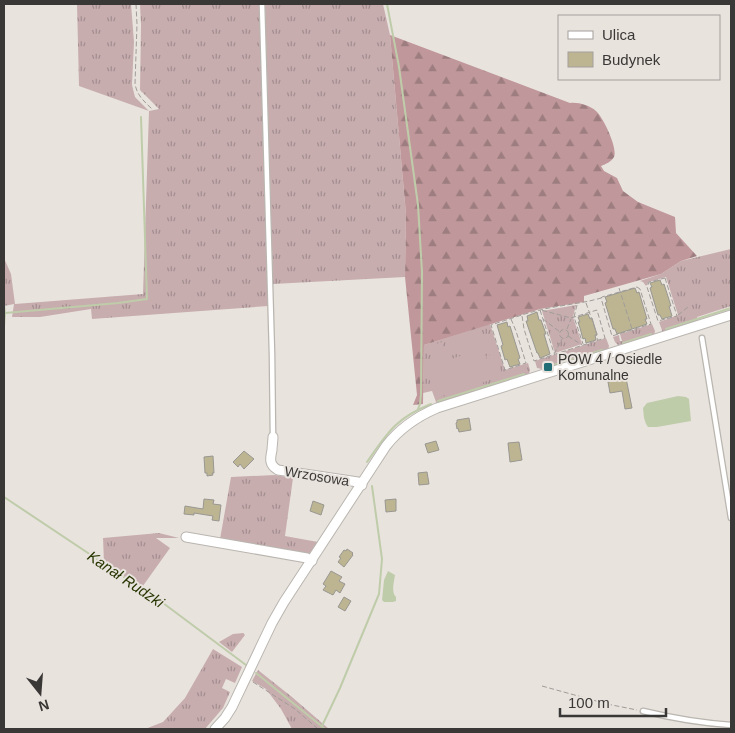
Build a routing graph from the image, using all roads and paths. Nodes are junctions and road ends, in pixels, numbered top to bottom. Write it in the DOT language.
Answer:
graph roads {
  1 [pos="136,4"];
  2 [pos="262,4"];
  3 [pos="153,110"];
  4 [pos="619,288"];
  5 [pos="620,291"];
  6 [pos="601,298"];
  7 [pos="586,302"];
  8 [pos="578,304"];
  9 [pos="688,307"];
  10 [pos="540,310"];
  11 [pos="589,313"];
  12 [pos="731,315"];
  13 [pos="522,316"];
  14 [pos="677,316"];
  15 [pos="573,318"];
  16 [pos="511,319"];
  17 [pos="543,319"];
  18 [pos="566,330"];
  19 [pos="632,330"];
  20 [pos="560,332"];
  21 [pos="568,336"];
  22 [pos="562,338"];
  23 [pos="702,338"];
  24 [pos="598,340"];
  25 [pos="583,345"];
  26 [pos="554,354"];
  27 [pos="273,437"];
  28 [pos="362,485"];
  29 [pos="731,518"];
  30 [pos="186,537"];
  31 [pos="312,561"];
  32 [pos="246,678"];
  33 [pos="542,686"];
  34 [pos="643,712"];
  35 [pos="731,725"];
  36 [pos="215,729"];
  37 [pos="318,729"];
  1 -- 3 [label="path"];
  2 -- 27 [label="lane"];
  4 -- 5 [label="path"];
  5 -- 6 [label="path"];
  5 -- 19 [label="path"];
  5 -- 19 [label="path"];
  6 -- 7 [label="path"];
  6 -- 19 [label="path"];
  7 -- 8 [label="path"];
  7 -- 11 [label="path"];
  8 -- 10 [label="path"];
  8 -- 15 [label="path"];
  9 -- 14 [label="path"];
  10 -- 13 [label="path"];
  10 -- 15 [label="path"];
  10 -- 17 [label="path"];
  11 -- 15 [label="path"];
  11 -- 24 [label="path"];
  11 -- 24 [label="path"];
  12 -- 28 [label="street"];
  13 -- 16 [label="path"];
  13 -- 26 [label="path"];
  14 -- 14 [label="path"];
  15 -- 18 [label="path"];
  15 -- 25 [label="path"];
  16 -- 16 [label="path"];
  17 -- 20 [label="path"];
  17 -- 26 [label="path"];
  18 -- 20 [label="path"];
  18 -- 21 [label="path"];
  20 -- 22 [label="path"];
  21 -- 22 [label="path"];
  21 -- 25 [label="path"];
  22 -- 26 [label="path"];
  23 -- 29 [label="lane"];
  24 -- 25 [label="path"];
  25 -- 26 [label="path"];
  27 -- 28 [label="street, Wrzosowa"];
  28 -- 31 [label="street"];
  30 -- 31 [label="street"];
  31 -- 32 [label="street"];
  32 -- 36 [label="street"];
  32 -- 37 [label="path"];
  33 -- 34 [label="path"];
  34 -- 35 [label="lane"];
}
